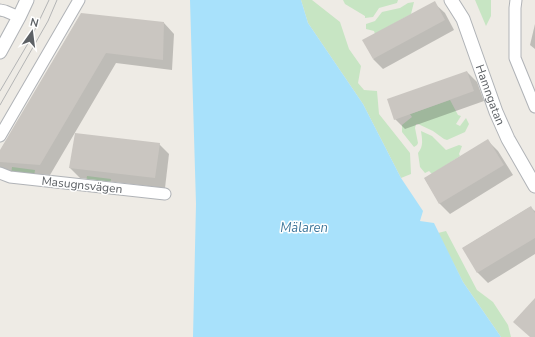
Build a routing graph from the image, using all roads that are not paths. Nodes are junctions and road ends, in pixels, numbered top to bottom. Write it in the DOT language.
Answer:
graph roads {
  1 [pos="27,0"];
  2 [pos="79,0"];
  3 [pos="451,0"];
  4 [pos="516,0"];
  5 [pos="0,10"];
  6 [pos="19,17"];
  7 [pos="0,52"];
  8 [pos="535,107"];
  9 [pos="0,136"];
  10 [pos="0,173"];
  11 [pos="535,186"];
  12 [pos="165,194"];
  1 -- 6 [label="street"];
  2 -- 9 [label="street"];
  3 -- 11 [label="street, Hamngatan"];
  4 -- 8 [label="street"];
  5 -- 6 [label="street"];
  6 -- 7 [label="street"];
  10 -- 12 [label="street, Masugnsvägen"];
}
